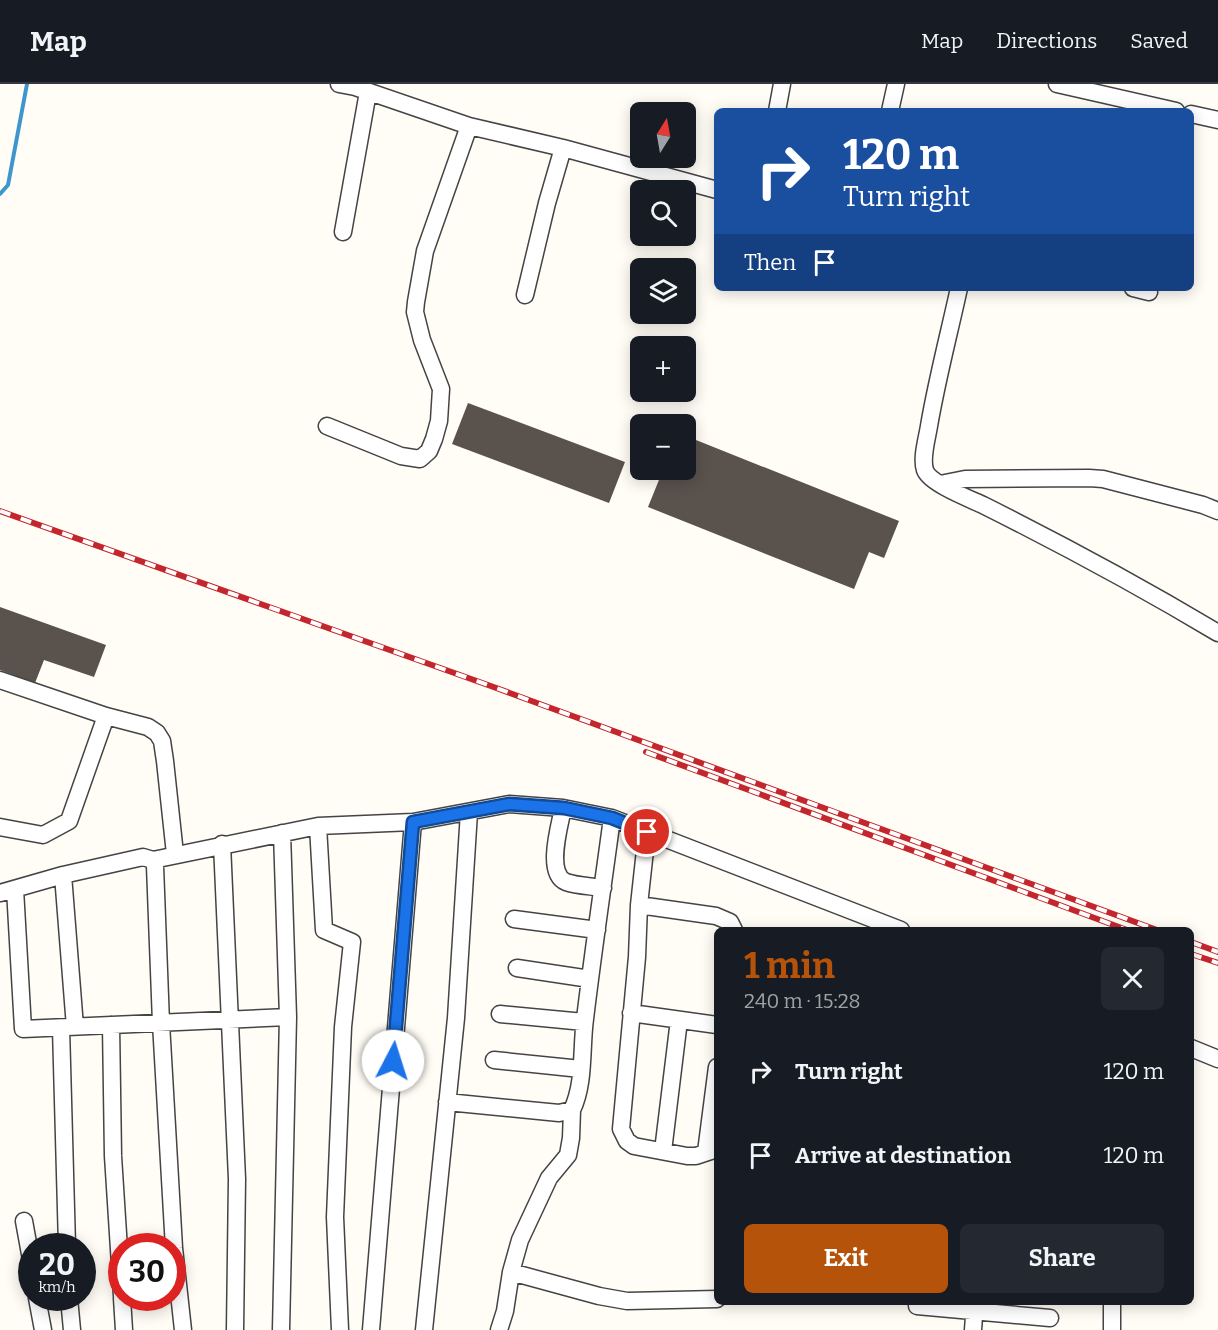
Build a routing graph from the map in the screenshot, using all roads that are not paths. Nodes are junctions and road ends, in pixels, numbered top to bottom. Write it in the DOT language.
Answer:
graph roads {
  1 [pos="782,84"];
  2 [pos="896,84"];
  3 [pos="1057,84"];
  4 [pos="354,87"];
  5 [pos="778,108"];
  6 [pos="891,108"];
  7 [pos="1163,108"];
  8 [pos="1194,115"];
  9 [pos="1218,120"];
  10 [pos="469,126"];
  11 [pos="563,148"];
  12 [pos="714,189"];
  13 [pos="343,232"];
  14 [pos="958,291"];
  15 [pos="525,295"];
  16 [pos="327,426"];
  17 [pos="940,484"];
  18 [pos="1218,511"];
  19 [pos="1218,633"];
  20 [pos="0,680"];
  21 [pos="106,716"];
  22 [pos="564,808"];
  23 [pos="469,812"];
  24 [pos="612,818"];
  25 [pos="413,822"];
  26 [pos="318,826"];
  27 [pos="0,827"];
  28 [pos="647,832"];
  29 [pos="282,833"];
  30 [pos="222,844"];
  31 [pos="175,854"];
  32 [pos="153,860"];
  33 [pos="63,875"];
  34 [pos="603,888"];
  35 [pos="8,891"];
  36 [pos="639,905"];
  37 [pos="514,919"];
  38 [pos="876,925"];
  39 [pos="732,927"];
  40 [pos="597,930"];
  41 [pos="517,968"];
  42 [pos="590,979"];
  43 [pos="631,1013"];
  44 [pos="500,1014"];
  45 [pos="288,1017"];
  46 [pos="231,1019"];
  47 [pos="679,1020"];
  48 [pos="584,1022"];
  49 [pos="161,1023"];
  50 [pos="111,1025"];
  51 [pos="714,1025"];
  52 [pos="68,1028"];
  53 [pos="1194,1049"];
  54 [pos="1218,1059"];
  55 [pos="494,1060"];
  56 [pos="581,1069"];
  57 [pos="447,1102"];
  58 [pos="572,1110"];
  59 [pos="714,1117"];
  60 [pos="663,1151"];
  61 [pos="712,1151"];
  62 [pos="24,1221"];
  63 [pos="26,1233"];
  64 [pos="67,1233"];
  65 [pos="118,1233"];
  66 [pos="511,1272"];
  67 [pos="714,1299"];
  68 [pos="1112,1305"];
  69 [pos="917,1306"];
  70 [pos="974,1307"];
  71 [pos="39,1311"];
  72 [pos="70,1311"];
  73 [pos="123,1311"];
  74 [pos="1050,1318"];
  75 [pos="43,1330"];
  76 [pos="72,1330"];
  77 [pos="124,1330"];
  78 [pos="183,1330"];
  79 [pos="235,1330"];
  80 [pos="281,1330"];
  81 [pos="339,1330"];
  82 [pos="371,1330"];
  83 [pos="424,1330"];
  84 [pos="499,1330"];
  85 [pos="973,1330"];
  86 [pos="1112,1330"];
  1 -- 5 [label="street"];
  2 -- 6 [label="street"];
  3 -- 7 [label="street"];
  4 -- 10 [label="street"];
  4 -- 13 [label="street"];
  8 -- 9 [label="street"];
  10 -- 11 [label="street"];
  10 -- 16 [label="street"];
  11 -- 12 [label="street"];
  11 -- 15 [label="street"];
  14 -- 17 [label="street"];
  17 -- 18 [label="street"];
  17 -- 19 [label="street"];
  20 -- 21 [label="street"];
  21 -- 27 [label="street"];
  21 -- 31 [label="street"];
  22 -- 23 [label="street"];
  22 -- 24 [label="street"];
  22 -- 34 [label="street"];
  23 -- 25 [label="street"];
  23 -- 57 [label="street"];
  24 -- 28 [label="street"];
  24 -- 34 [label="street"];
  25 -- 26 [label="street"];
  25 -- 82 [label="street"];
  26 -- 29 [label="street"];
  26 -- 81 [label="street"];
  28 -- 36 [label="street"];
  28 -- 38 [label="street"];
  29 -- 30 [label="street"];
  29 -- 45 [label="street"];
  30 -- 31 [label="street"];
  30 -- 46 [label="street"];
  31 -- 32 [label="street"];
  32 -- 33 [label="street"];
  32 -- 49 [label="street"];
  33 -- 35 [label="street"];
  33 -- 52 [label="street"];
  34 -- 40 [label="street"];
  35 -- 52 [label="street"];
  36 -- 39 [label="street"];
  36 -- 43 [label="street"];
  37 -- 40 [label="street"];
  40 -- 42 [label="street"];
  41 -- 42 [label="street"];
  42 -- 48 [label="street"];
  43 -- 47 [label="street"];
  43 -- 60 [label="street"];
  44 -- 48 [label="street"];
  45 -- 46 [label="street"];
  45 -- 80 [label="street"];
  46 -- 49 [label="street"];
  46 -- 79 [label="street"];
  47 -- 51 [label="street"];
  47 -- 60 [label="street"];
  48 -- 56 [label="street"];
  49 -- 50 [label="street"];
  49 -- 78 [label="street"];
  50 -- 52 [label="street"];
  50 -- 65 [label="street"];
  52 -- 64 [label="street"];
  53 -- 54 [label="street"];
  55 -- 56 [label="street"];
  56 -- 58 [label="street"];
  57 -- 58 [label="street"];
  57 -- 83 [label="street"];
  58 -- 66 [label="street"];
  59 -- 61 [label="street"];
  60 -- 61 [label="street"];
  62 -- 63 [label="street"];
  66 -- 67 [label="street"];
  66 -- 84 [label="street"];
  68 -- 86 [label="street"];
  69 -- 70 [label="street"];
  70 -- 74 [label="street"];
  70 -- 85 [label="street"];
  71 -- 75 [label="street"];
  72 -- 76 [label="street"];
  73 -- 77 [label="street"];
}
